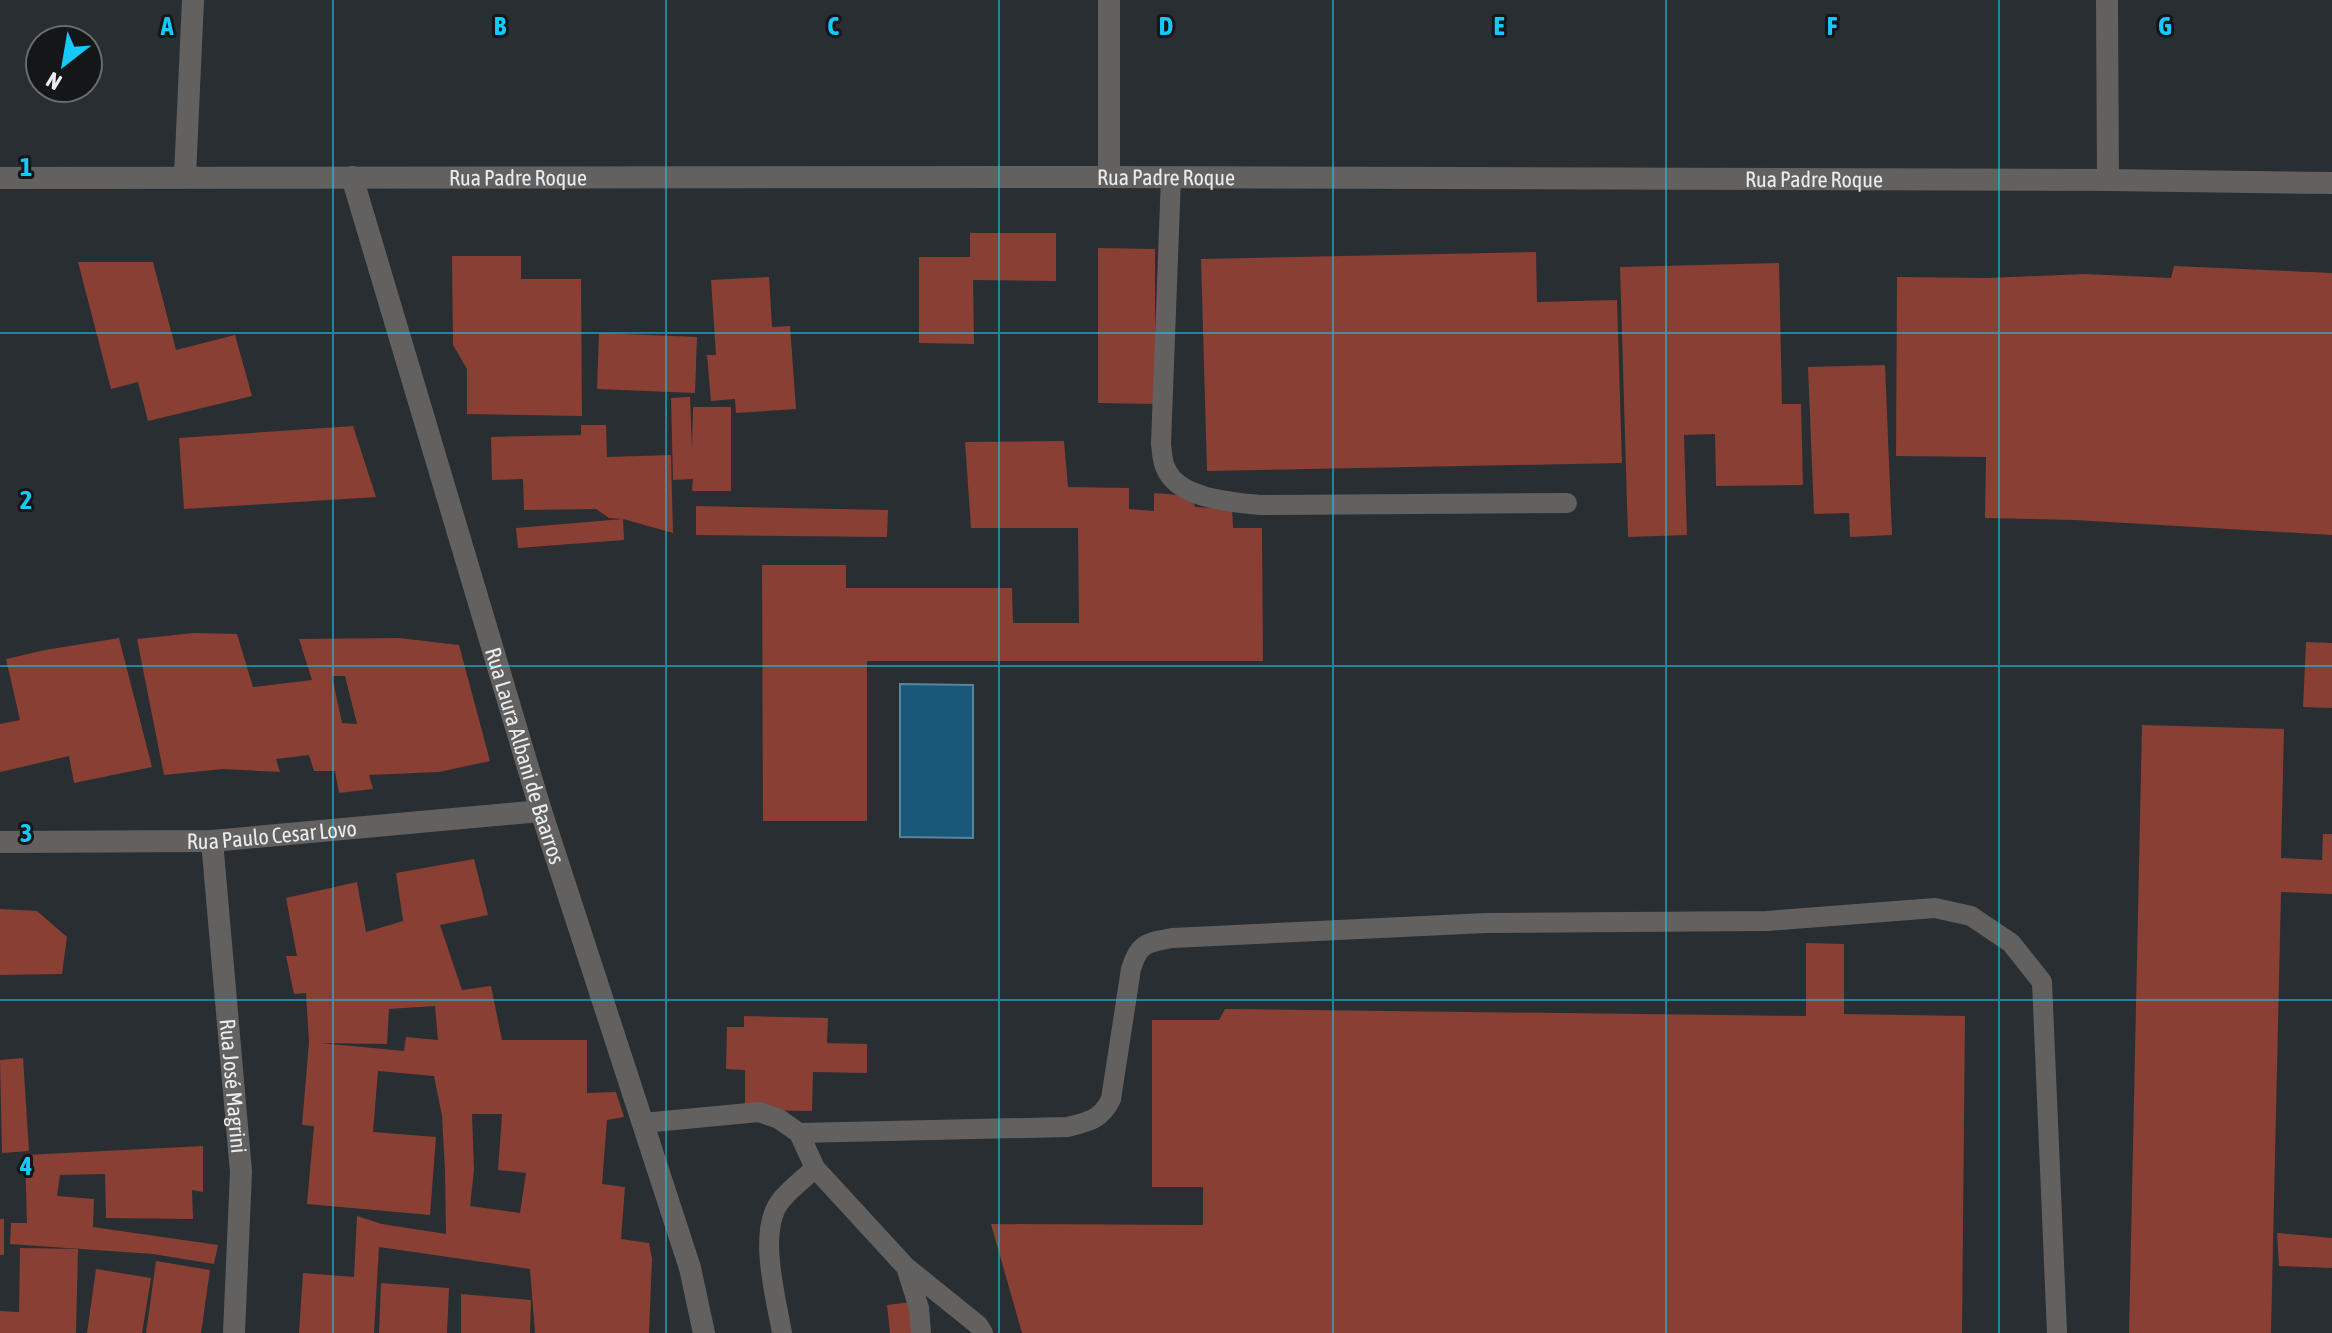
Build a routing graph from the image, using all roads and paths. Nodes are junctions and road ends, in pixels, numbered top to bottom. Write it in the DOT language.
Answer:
graph roads {
  1 [pos="193,0"];
  2 [pos="1109,0"];
  3 [pos="2107,0"];
  4 [pos="185,176"];
  5 [pos="352,177"];
  6 [pos="1109,177"];
  7 [pos="1171,177"];
  8 [pos="0,178"];
  9 [pos="2108,180"];
  10 [pos="2332,183"];
  11 [pos="1567,503"];
  12 [pos="541,811"];
  13 [pos="212,841"];
  14 [pos="0,842"];
  15 [pos="643,1123"];
  16 [pos="799,1133"];
  17 [pos="815,1168"];
  18 [pos="906,1267"];
  19 [pos="234,1333"];
  20 [pos="704,1333"];
  21 [pos="782,1333"];
  22 [pos="921,1333"];
  23 [pos="983,1333"];
  24 [pos="2057,1333"];
  1 -- 4 [label="street"];
  2 -- 6 [label="street"];
  3 -- 9 [label="street"];
  4 -- 5 [label="street, Rua Padre Roque"];
  4 -- 8 [label="street, Rua Padre Roque"];
  5 -- 6 [label="street, Rua Padre Roque"];
  5 -- 12 [label="street, Rua Laura Albani de Baarros"];
  6 -- 7 [label="street, Rua Padre Roque"];
  7 -- 9 [label="street, Rua Padre Roque"];
  7 -- 11 [label="lane"];
  9 -- 10 [label="street, Rua Padre Roque"];
  12 -- 13 [label="street, Rua Paulo Cesar Lovo"];
  12 -- 15 [label="street, Rua Laura Albani de Baarros"];
  13 -- 14 [label="street, Rua Paulo Cesar Lovo"];
  13 -- 19 [label="street, Rua José Magrini"];
  15 -- 16 [label="lane"];
  15 -- 20 [label="street, Rua Laura Albani de Baarros"];
  16 -- 17 [label="lane"];
  16 -- 24 [label="lane"];
  17 -- 18 [label="lane"];
  17 -- 21 [label="lane"];
  18 -- 22 [label="lane"];
  18 -- 23 [label="lane"];
}
